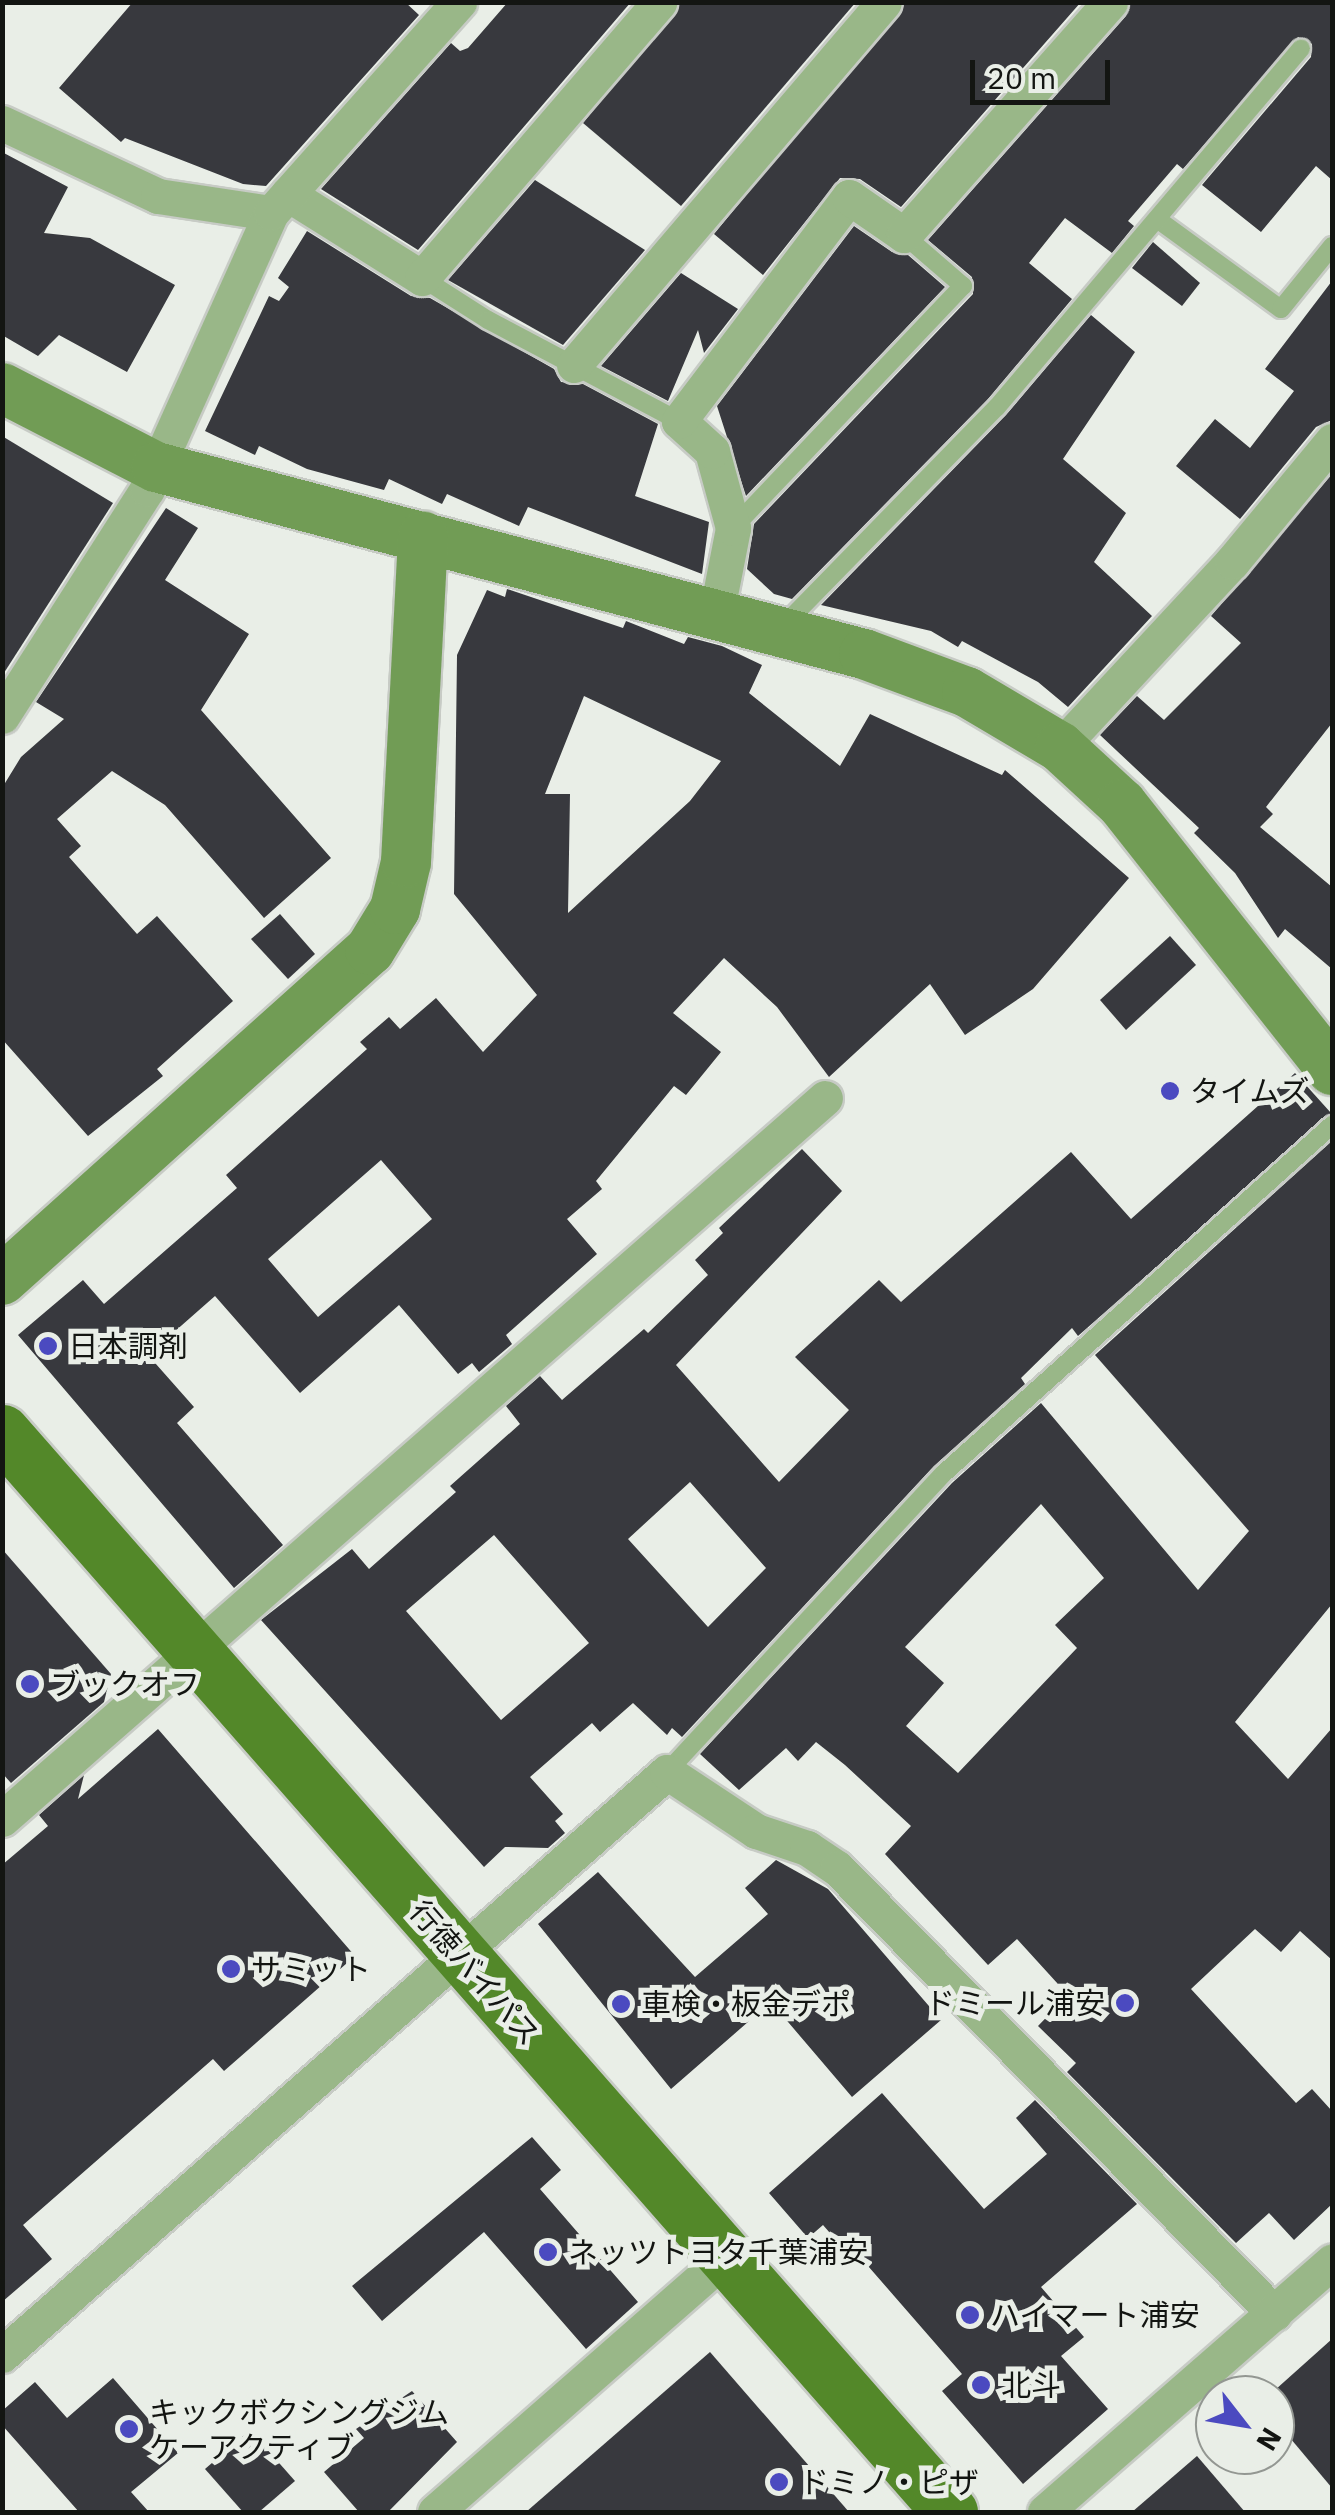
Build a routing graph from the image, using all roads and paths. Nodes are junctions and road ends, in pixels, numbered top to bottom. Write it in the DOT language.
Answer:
graph roads {
  1 [pos="459,2"];
  2 [pos="659,2"];
  3 [pos="884,2"];
  4 [pos="1110,2"];
  5 [pos="1302,49"];
  6 [pos="2,123"];
  7 [pos="279,203"];
  8 [pos="1157,218"];
  9 [pos="904,235"];
  10 [pos="1332,246"];
  11 [pos="422,278"];
  12 [pos="574,365"];
  13 [pos="2,388"];
  14 [pos="679,421"];
  15 [pos="1332,441"];
  16 [pos="156,467"];
  17 [pos="734,528"];
  18 [pos="424,536"];
  19 [pos="716,615"];
  20 [pos="778,632"];
  21 [pos="2,716"];
  22 [pos="1060,747"];
  23 [pos="1330,1061"];
  24 [pos="825,1098"];
  25 [pos="1332,1126"];
  26 [pos="2,1280"];
  27 [pos="2,1432"];
  28 [pos="196,1650"];
  29 [pos="667,1772"];
  30 [pos="2,1820"];
  31 [pos="461,1957"];
  32 [pos="725,2258"];
  33 [pos="1332,2262"];
  34 [pos="1274,2313"];
  35 [pos="2,2356"];
  36 [pos="435,2512"];
  37 [pos="950,2512"];
  38 [pos="1045,2512"];
  1 -- 7 [label="street"];
  2 -- 11 [label="street"];
  3 -- 12 [label="street"];
  4 -- 9 [label="street"];
  5 -- 8 [label="lane"];
  6 -- 7 [label="street"];
  7 -- 11 [label="street"];
  7 -- 16 [label="street"];
  8 -- 10 [label="lane"];
  8 -- 20 [label="lane"];
  9 -- 14 [label="street"];
  9 -- 17 [label="lane"];
  11 -- 12 [label="lane"];
  12 -- 14 [label="lane"];
  13 -- 16 [label="street"];
  14 -- 17 [label="street"];
  15 -- 22 [label="street"];
  16 -- 18 [label="street"];
  16 -- 21 [label="street"];
  17 -- 19 [label="street"];
  18 -- 19 [label="street"];
  18 -- 26 [label="street"];
  19 -- 20 [label="street"];
  20 -- 22 [label="street"];
  22 -- 23 [label="street"];
  24 -- 28 [label="street"];
  25 -- 29 [label="lane"];
  27 -- 28 [label="main road, 行徳バイパス"];
  28 -- 30 [label="street"];
  28 -- 31 [label="main road, 行徳バイパス"];
  29 -- 31 [label="street"];
  29 -- 34 [label="street"];
  31 -- 32 [label="main road, 行徳バイパス"];
  31 -- 35 [label="street"];
  32 -- 36 [label="street"];
  32 -- 37 [label="main road, 行徳バイパス"];
  33 -- 34 [label="street"];
  34 -- 38 [label="street"];
}
